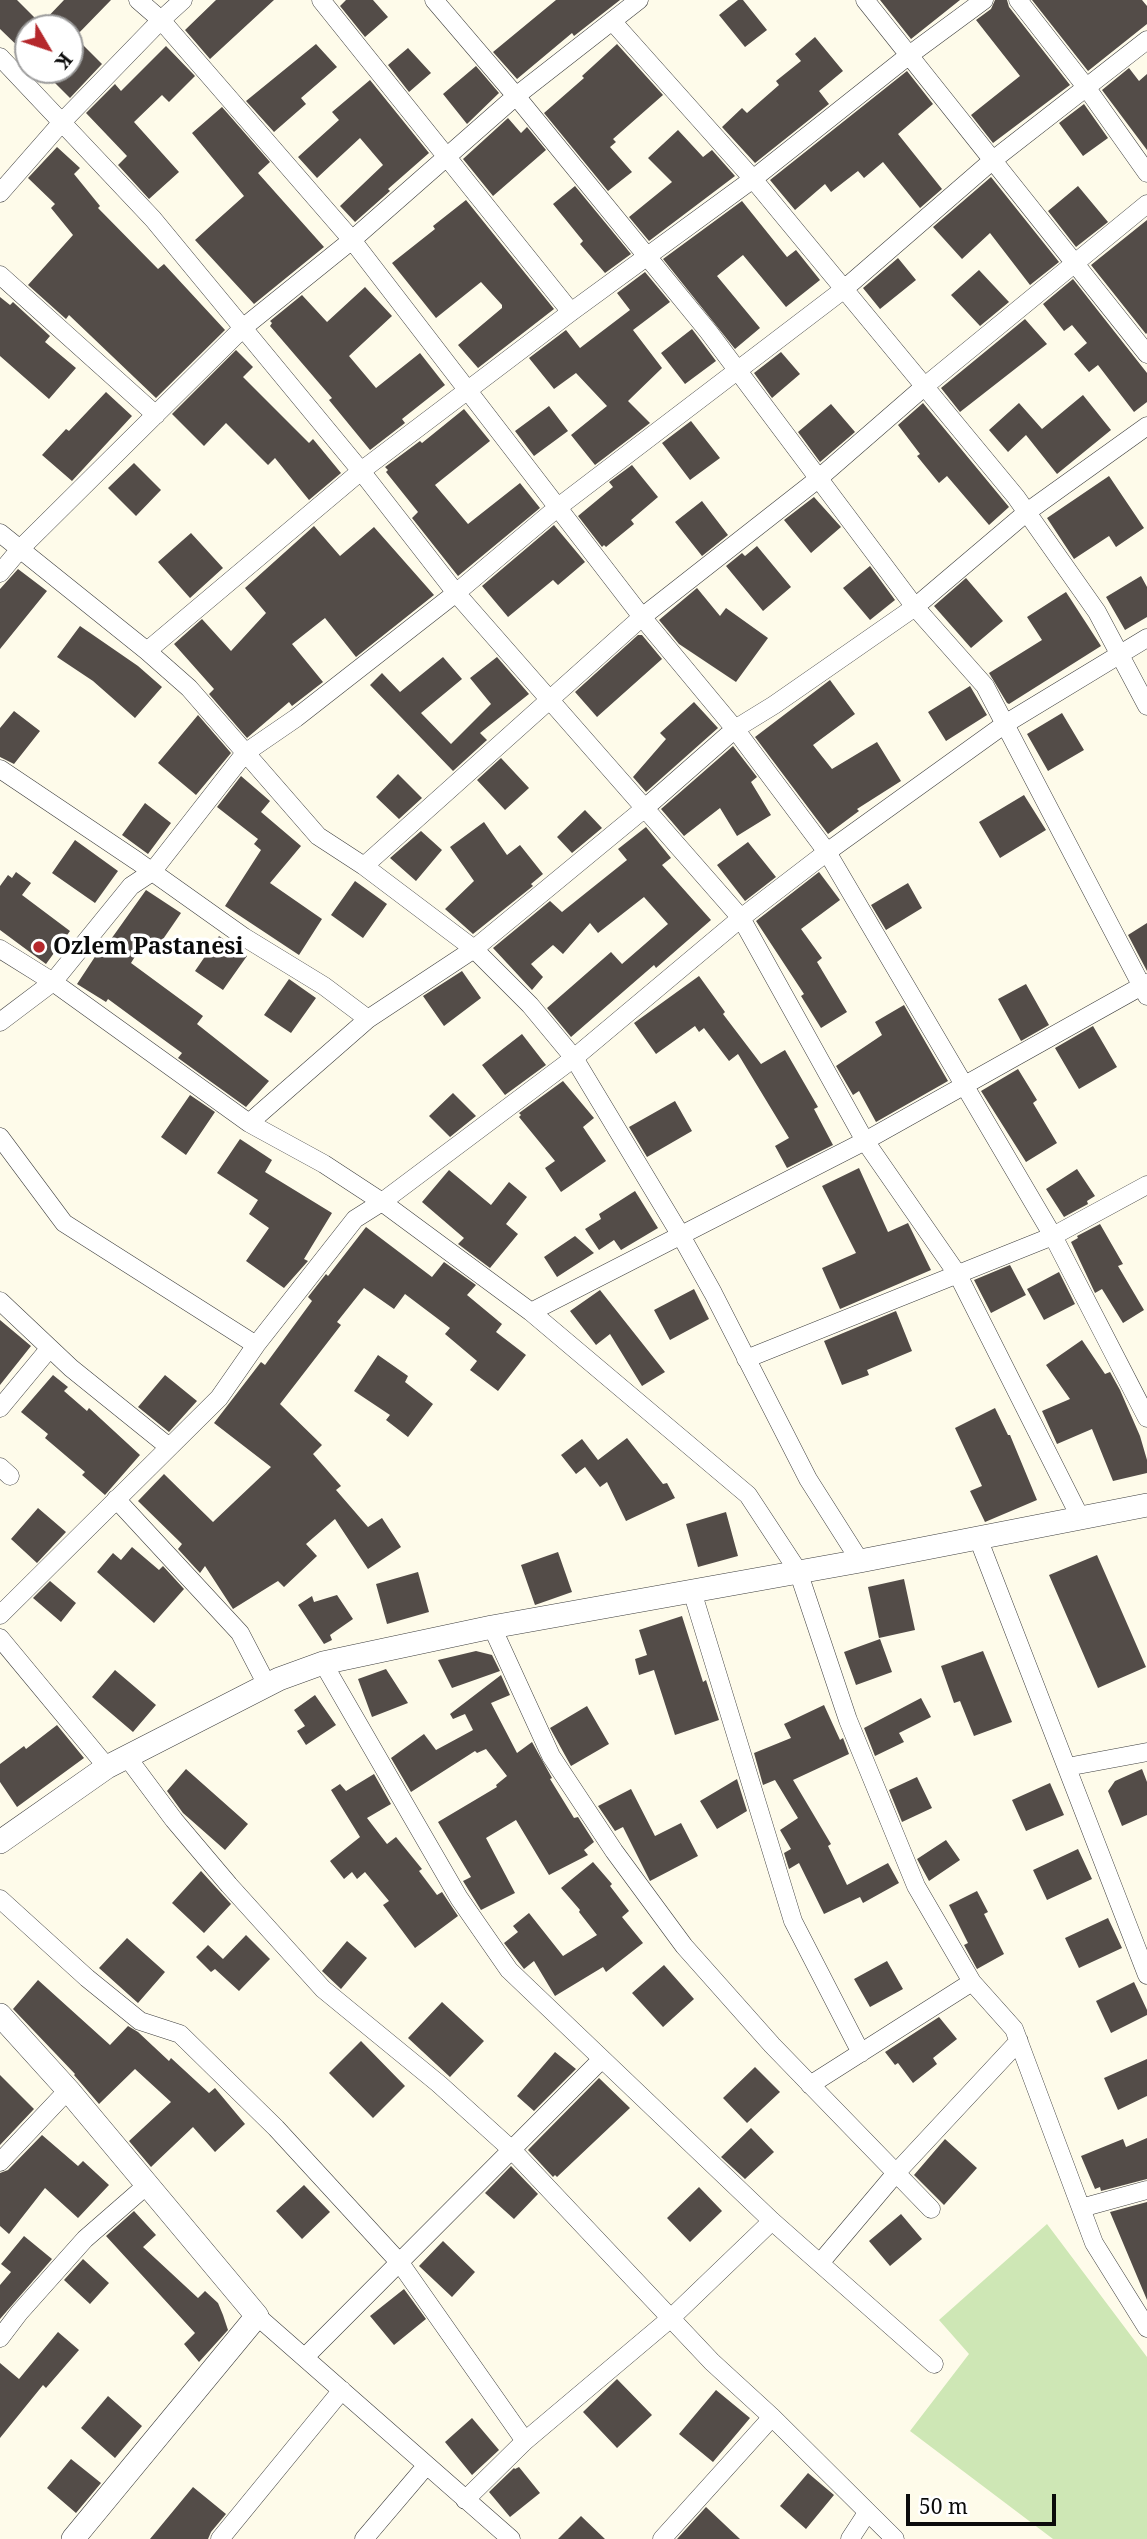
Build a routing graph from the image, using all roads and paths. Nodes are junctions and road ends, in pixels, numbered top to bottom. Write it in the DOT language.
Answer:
graph roads {
  1 [pos="138,0"];
  2 [pos="183,0"];
  3 [pos="321,0"];
  4 [pos="434,0"];
  5 [pos="639,0"];
  6 [pos="865,0"];
  7 [pos="984,0"];
  8 [pos="1018,0"];
  9 [pos="161,20"];
  10 [pos="612,21"];
  11 [pos="1147,40"];
  12 [pos="908,56"];
  13 [pos="0,57"];
  14 [pos="1086,87"];
  15 [pos="516,96"];
  16 [pos="63,121"];
  17 [pos="444,157"];
  18 [pos="993,160"];
  19 [pos="1147,173"];
  20 [pos="753,179"];
  21 [pos="0,193"];
  22 [pos="1147,204"];
  23 [pos="352,240"];
  24 [pos="646,258"];
  25 [pos="1075,261"];
  26 [pos="0,275"];
  27 [pos="843,290"];
  28 [pos="571,312"];
  29 [pos="244,327"];
  30 [pos="1147,354"];
  31 [pos="737,371"];
  32 [pos="925,386"];
  33 [pos="468,390"];
  34 [pos="156,415"];
  35 [pos="1147,426"];
  36 [pos="361,471"];
  37 [pos="818,479"];
  38 [pos="557,508"];
  39 [pos="1027,512"];
  40 [pos="0,533"];
  41 [pos="20,549"];
  42 [pos="0,573"];
  43 [pos="456,593"];
  44 [pos="915,607"];
  45 [pos="642,617"];
  46 [pos="1147,638"];
  47 [pos="147,651"];
  48 [pos="1120,653"];
  49 [pos="550,698"];
  50 [pos="1147,706"];
  51 [pos="1005,724"];
  52 [pos="736,729"];
  53 [pos="245,753"];
  54 [pos="0,769"];
  55 [pos="645,808"];
  56 [pos="827,852"];
  57 [pos="364,866"];
  58 [pos="152,872"];
  59 [pos="741,918"];
  60 [pos="0,949"];
  61 [pos="474,949"];
  62 [pos="53,982"];
  63 [pos="1145,988"];
  64 [pos="368,1019"];
  65 [pos="0,1022"];
  66 [pos="574,1058"];
  67 [pos="965,1086"];
  68 [pos="249,1123"];
  69 [pos="0,1137"];
  70 [pos="865,1141"];
  71 [pos="1147,1185"];
  72 [pos="382,1202"];
  73 [pos="680,1234"];
  74 [pos="1053,1236"];
  75 [pos="958,1275"];
  76 [pos="0,1301"];
  77 [pos="531,1312"];
  78 [pos="256,1345"];
  79 [pos="49,1349"];
  80 [pos="746,1359"];
  81 [pos="0,1408"];
  82 [pos="1147,1418"];
  83 [pos="169,1447"];
  84 [pos="116,1499"];
  85 [pos="1147,1505"];
  86 [pos="1082,1519"];
  87 [pos="978,1538"];
  88 [pos="860,1561"];
  89 [pos="798,1570"];
  90 [pos="692,1591"];
  91 [pos="0,1615"];
  92 [pos="492,1627"];
  93 [pos="0,1638"];
  94 [pos="323,1663"];
  95 [pos="267,1685"];
  96 [pos="1147,1752"];
  97 [pos="117,1762"];
  98 [pos="1067,1767"];
  99 [pos="0,1842"];
  100 [pos="0,1899"];
  101 [pos="1147,1975"];
  102 [pos="972,1982"];
  103 [pos="0,2015"];
  104 [pos="1019,2041"];
  105 [pos="861,2053"];
  106 [pos="601,2060"];
  107 [pos="810,2085"];
  108 [pos="68,2090"];
  109 [pos="513,2151"];
  110 [pos="0,2162"];
  111 [pos="896,2173"];
  112 [pos="147,2185"];
  113 [pos="1147,2190"];
  114 [pos="1081,2208"];
  115 [pos="931,2209"];
  116 [pos="772,2221"];
  117 [pos="400,2263"];
  118 [pos="820,2263"];
  119 [pos="257,2316"];
  120 [pos="670,2318"];
  121 [pos="1147,2328"];
  122 [pos="0,2339"];
  123 [pos="305,2357"];
  124 [pos="933,2364"];
  125 [pos="342,2390"];
  126 [pos="772,2417"];
  127 [pos="525,2441"];
  128 [pos="426,2466"];
  129 [pos="465,2500"];
  130 [pos="867,2513"];
  131 [pos="73,2539"];
  132 [pos="220,2539"];
  133 [pos="365,2539"];
  134 [pos="511,2539"];
  135 [pos="662,2539"];
  136 [pos="850,2539"];
  137 [pos="895,2539"];
  1 -- 9 [label="street"];
  2 -- 9 [label="street"];
  3 -- 17 [label="street"];
  4 -- 15 [label="street"];
  5 -- 10 [label="street"];
  6 -- 12 [label="street"];
  7 -- 12 [label="street"];
  8 -- 14 [label="street"];
  9 -- 16 [label="street"];
  9 -- 23 [label="street"];
  10 -- 15 [label="street"];
  10 -- 20 [label="street"];
  11 -- 14 [label="street"];
  12 -- 18 [label="street"];
  12 -- 20 [label="street"];
  13 -- 16 [label="street"];
  14 -- 18 [label="street"];
  14 -- 19 [label="street"];
  15 -- 17 [label="street"];
  15 -- 24 [label="street"];
  16 -- 21 [label="street"];
  16 -- 29 [label="street"];
  17 -- 23 [label="street"];
  17 -- 28 [label="street"];
  18 -- 25 [label="street"];
  18 -- 27 [label="street"];
  20 -- 24 [label="street"];
  20 -- 27 [label="street"];
  22 -- 25 [label="street"];
  23 -- 29 [label="street"];
  23 -- 33 [label="street"];
  24 -- 28 [label="street"];
  24 -- 31 [label="street"];
  25 -- 30 [label="street"];
  25 -- 32 [label="street"];
  26 -- 34 [label="street"];
  27 -- 31 [label="street"];
  27 -- 32 [label="street"];
  28 -- 33 [label="street"];
  29 -- 34 [label="street"];
  29 -- 36 [label="street"];
  31 -- 37 [label="street"];
  31 -- 38 [label="street"];
  32 -- 37 [label="street"];
  32 -- 39 [label="street"];
  33 -- 36 [label="street"];
  33 -- 38 [label="street"];
  34 -- 41 [label="street"];
  35 -- 39 [label="street"];
  36 -- 43 [label="street"];
  36 -- 47 [label="street"];
  37 -- 44 [label="street"];
  37 -- 45 [label="street"];
  38 -- 43 [label="street"];
  38 -- 45 [label="street"];
  39 -- 44 [label="street"];
  39 -- 48 [label="street"];
  40 -- 41 [label="street"];
  41 -- 42 [label="street"];
  41 -- 47 [label="street"];
  43 -- 49 [label="street"];
  43 -- 53 [label="street"];
  44 -- 51 [label="street"];
  44 -- 52 [label="street"];
  45 -- 49 [label="street"];
  45 -- 52 [label="street"];
  46 -- 48 [label="street"];
  47 -- 53 [label="street"];
  48 -- 50 [label="street"];
  48 -- 51 [label="street"];
  49 -- 55 [label="street"];
  49 -- 57 [label="street"];
  51 -- 56 [label="street"];
  51 -- 63 [label="street"];
  52 -- 55 [label="street"];
  52 -- 56 [label="street"];
  53 -- 57 [label="street"];
  53 -- 58 [label="street"];
  54 -- 58 [label="street"];
  55 -- 59 [label="street"];
  55 -- 61 [label="street"];
  56 -- 59 [label="street"];
  56 -- 67 [label="street"];
  57 -- 61 [label="street"];
  58 -- 62 [label="street"];
  58 -- 64 [label="street"];
  59 -- 66 [label="street"];
  59 -- 70 [label="street"];
  60 -- 62 [label="street"];
  61 -- 64 [label="street"];
  61 -- 66 [label="street"];
  62 -- 65 [label="street"];
  62 -- 68 [label="street"];
  63 -- 67 [label="street"];
  64 -- 68 [label="street"];
  66 -- 72 [label="street"];
  66 -- 73 [label="street"];
  67 -- 70 [label="street"];
  67 -- 74 [label="street"];
  68 -- 72 [label="street"];
  69 -- 78 [label="street"];
  70 -- 73 [label="street"];
  70 -- 75 [label="street"];
  71 -- 74 [label="street"];
  72 -- 77 [label="street"];
  72 -- 78 [label="street"];
  73 -- 77 [label="street"];
  73 -- 80 [label="street"];
  74 -- 75 [label="street"];
  74 -- 82 [label="street"];
  75 -- 80 [label="street"];
  75 -- 86 [label="street"];
  76 -- 79 [label="street"];
  77 -- 89 [label="street"];
  78 -- 83 [label="street"];
  79 -- 81 [label="street"];
  79 -- 83 [label="street"];
  80 -- 88 [label="street"];
  83 -- 84 [label="street"];
  84 -- 91 [label="street"];
  84 -- 95 [label="street"];
  85 -- 86 [label="street"];
  86 -- 87 [label="street"];
  87 -- 88 [label="street"];
  87 -- 98 [label="street"];
  88 -- 89 [label="street"];
  89 -- 90 [label="street"];
  89 -- 102 [label="street"];
  90 -- 92 [label="street"];
  90 -- 105 [label="street"];
  92 -- 94 [label="street"];
  92 -- 107 [label="street"];
  93 -- 97 [label="street"];
  94 -- 95 [label="street"];
  94 -- 106 [label="street"];
  95 -- 97 [label="street"];
  96 -- 98 [label="street"];
  97 -- 99 [label="street"];
  97 -- 109 [label="street"];
  98 -- 101 [label="street"];
  100 -- 117 [label="street"];
  102 -- 104 [label="street"];
  102 -- 105 [label="street"];
  103 -- 108 [label="street"];
  104 -- 111 [label="street"];
  104 -- 114 [label="street"];
  105 -- 107 [label="street"];
  106 -- 109 [label="street"];
  106 -- 116 [label="street"];
  107 -- 111 [label="street"];
  108 -- 110 [label="street"];
  108 -- 112 [label="street"];
  109 -- 117 [label="street"];
  109 -- 120 [label="street"];
  111 -- 115 [label="street"];
  111 -- 118 [label="street"];
  112 -- 119 [label="street"];
  112 -- 122 [label="street"];
  113 -- 114 [label="street"];
  114 -- 121 [label="street"];
  116 -- 118 [label="street"];
  116 -- 120 [label="street"];
  117 -- 123 [label="street"];
  117 -- 127 [label="street"];
  118 -- 124 [label="street"];
  119 -- 123 [label="street"];
  119 -- 131 [label="street"];
  120 -- 126 [label="street"];
  120 -- 127 [label="street"];
  123 -- 125 [label="street"];
  125 -- 128 [label="street"];
  125 -- 132 [label="street"];
  126 -- 130 [label="street"];
  126 -- 135 [label="street"];
  127 -- 129 [label="street"];
  128 -- 129 [label="street"];
  128 -- 133 [label="street"];
  129 -- 134 [label="street"];
  130 -- 136 [label="street"];
  130 -- 137 [label="street"];
}
